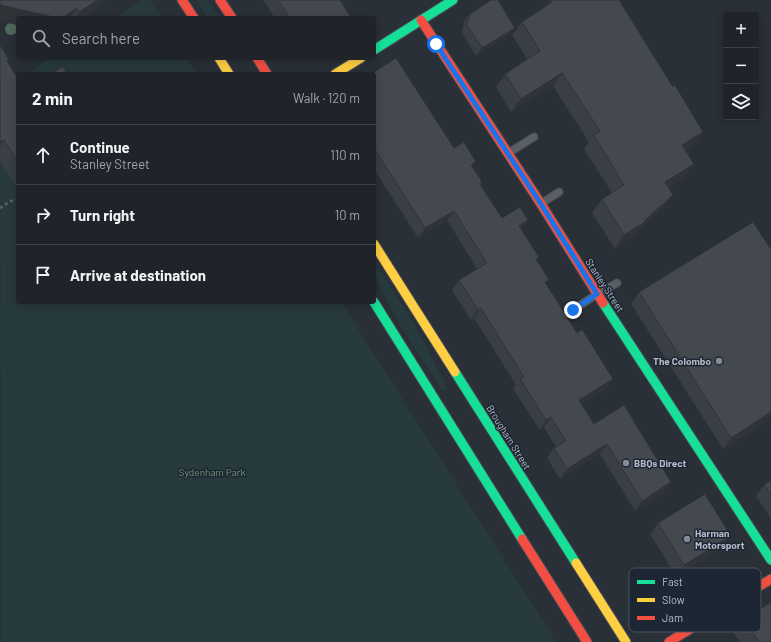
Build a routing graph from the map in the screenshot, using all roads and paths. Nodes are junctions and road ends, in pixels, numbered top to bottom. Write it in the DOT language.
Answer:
graph roads {
  1 [pos="182,0"];
  2 [pos="220,0"];
  3 [pos="453,0"];
  4 [pos="193,16"];
  5 [pos="231,16"];
  6 [pos="421,20"];
  7 [pos="376,49"];
  8 [pos="220,60"];
  9 [pos="258,60"];
  10 [pos="358,60"];
  11 [pos="228,72"];
  12 [pos="266,72"];
  13 [pos="338,72"];
  14 [pos="534,137"];
  15 [pos="508,153"];
  16 [pos="559,192"];
  17 [pos="16,200"];
  18 [pos="541,204"];
  19 [pos="0,208"];
  20 [pos="376,247"];
  21 [pos="617,283"];
  22 [pos="597,294"];
  23 [pos="375,304"];
  24 [pos="573,310"];
  25 [pos="771,560"];
  26 [pos="771,579"];
  27 [pos="761,585"];
  28 [pos="685,632"];
  29 [pos="587,642"];
  30 [pos="626,642"];
  31 [pos="669,642"];
  1 -- 4 [label="main road"];
  2 -- 5 [label="main road"];
  3 -- 6 [label="main road"];
  6 -- 7 [label="main road"];
  6 -- 15 [label="main road, Stanley Street"];
  8 -- 11 [label="main road"];
  9 -- 12 [label="main road"];
  10 -- 13 [label="main road"];
  14 -- 15 [label="lane"];
  15 -- 18 [label="main road, Stanley Street"];
  16 -- 18 [label="lane"];
  17 -- 19 [label="path"];
  18 -- 22 [label="main road, Stanley Street"];
  20 -- 30 [label="main road, Brougham Street"];
  21 -- 22 [label="lane"];
  22 -- 24 [label="lane"];
  22 -- 25 [label="main road, Stanley Street"];
  23 -- 29 [label="main road"];
  26 -- 27 [label="main road"];
  28 -- 31 [label="main road"];
}
